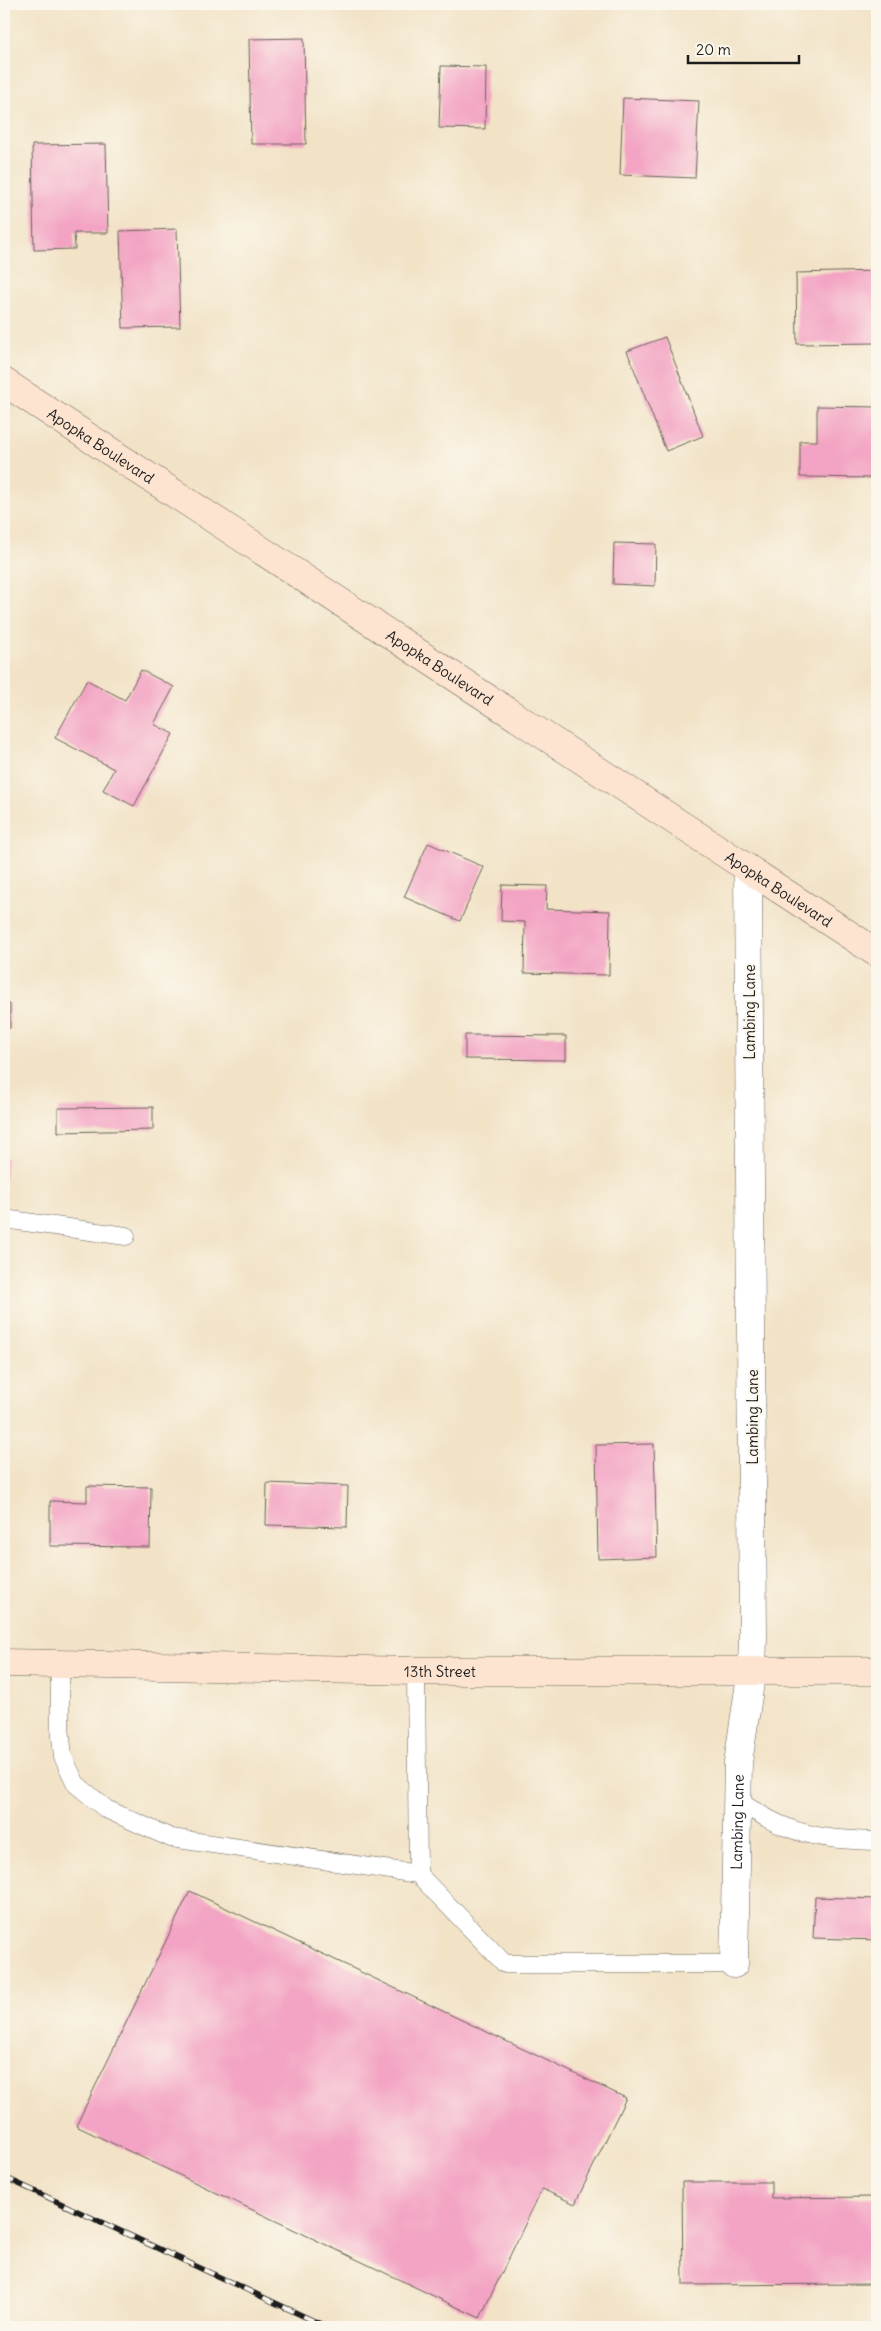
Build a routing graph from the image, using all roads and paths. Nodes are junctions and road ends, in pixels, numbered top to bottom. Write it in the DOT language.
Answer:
graph roads {
  1 [pos="4,382"];
  2 [pos="748,869"];
  3 [pos="877,953"];
  4 [pos="4,1219"];
  5 [pos="126,1236"];
  6 [pos="4,1663"];
  7 [pos="60,1664"];
  8 [pos="752,1670"];
  9 [pos="416,1671"];
  10 [pos="877,1671"];
  11 [pos="738,1801"];
  12 [pos="877,1841"];
  13 [pos="418,1874"];
  14 [pos="734,1964"];
  1 -- 2 [label="street, Apopka Boulevard"];
  2 -- 3 [label="street, Apopka Boulevard"];
  2 -- 8 [label="street, Lambing Lane"];
  4 -- 5 [label="lane"];
  6 -- 7 [label="street, 13th Street"];
  7 -- 9 [label="street, 13th Street"];
  7 -- 13 [label="lane"];
  8 -- 9 [label="street, 13th Street"];
  8 -- 10 [label="street, 13th Street"];
  8 -- 11 [label="street, Lambing Lane"];
  9 -- 13 [label="lane"];
  11 -- 12 [label="lane"];
  11 -- 14 [label="street, Lambing Lane"];
  13 -- 14 [label="lane"];
}
